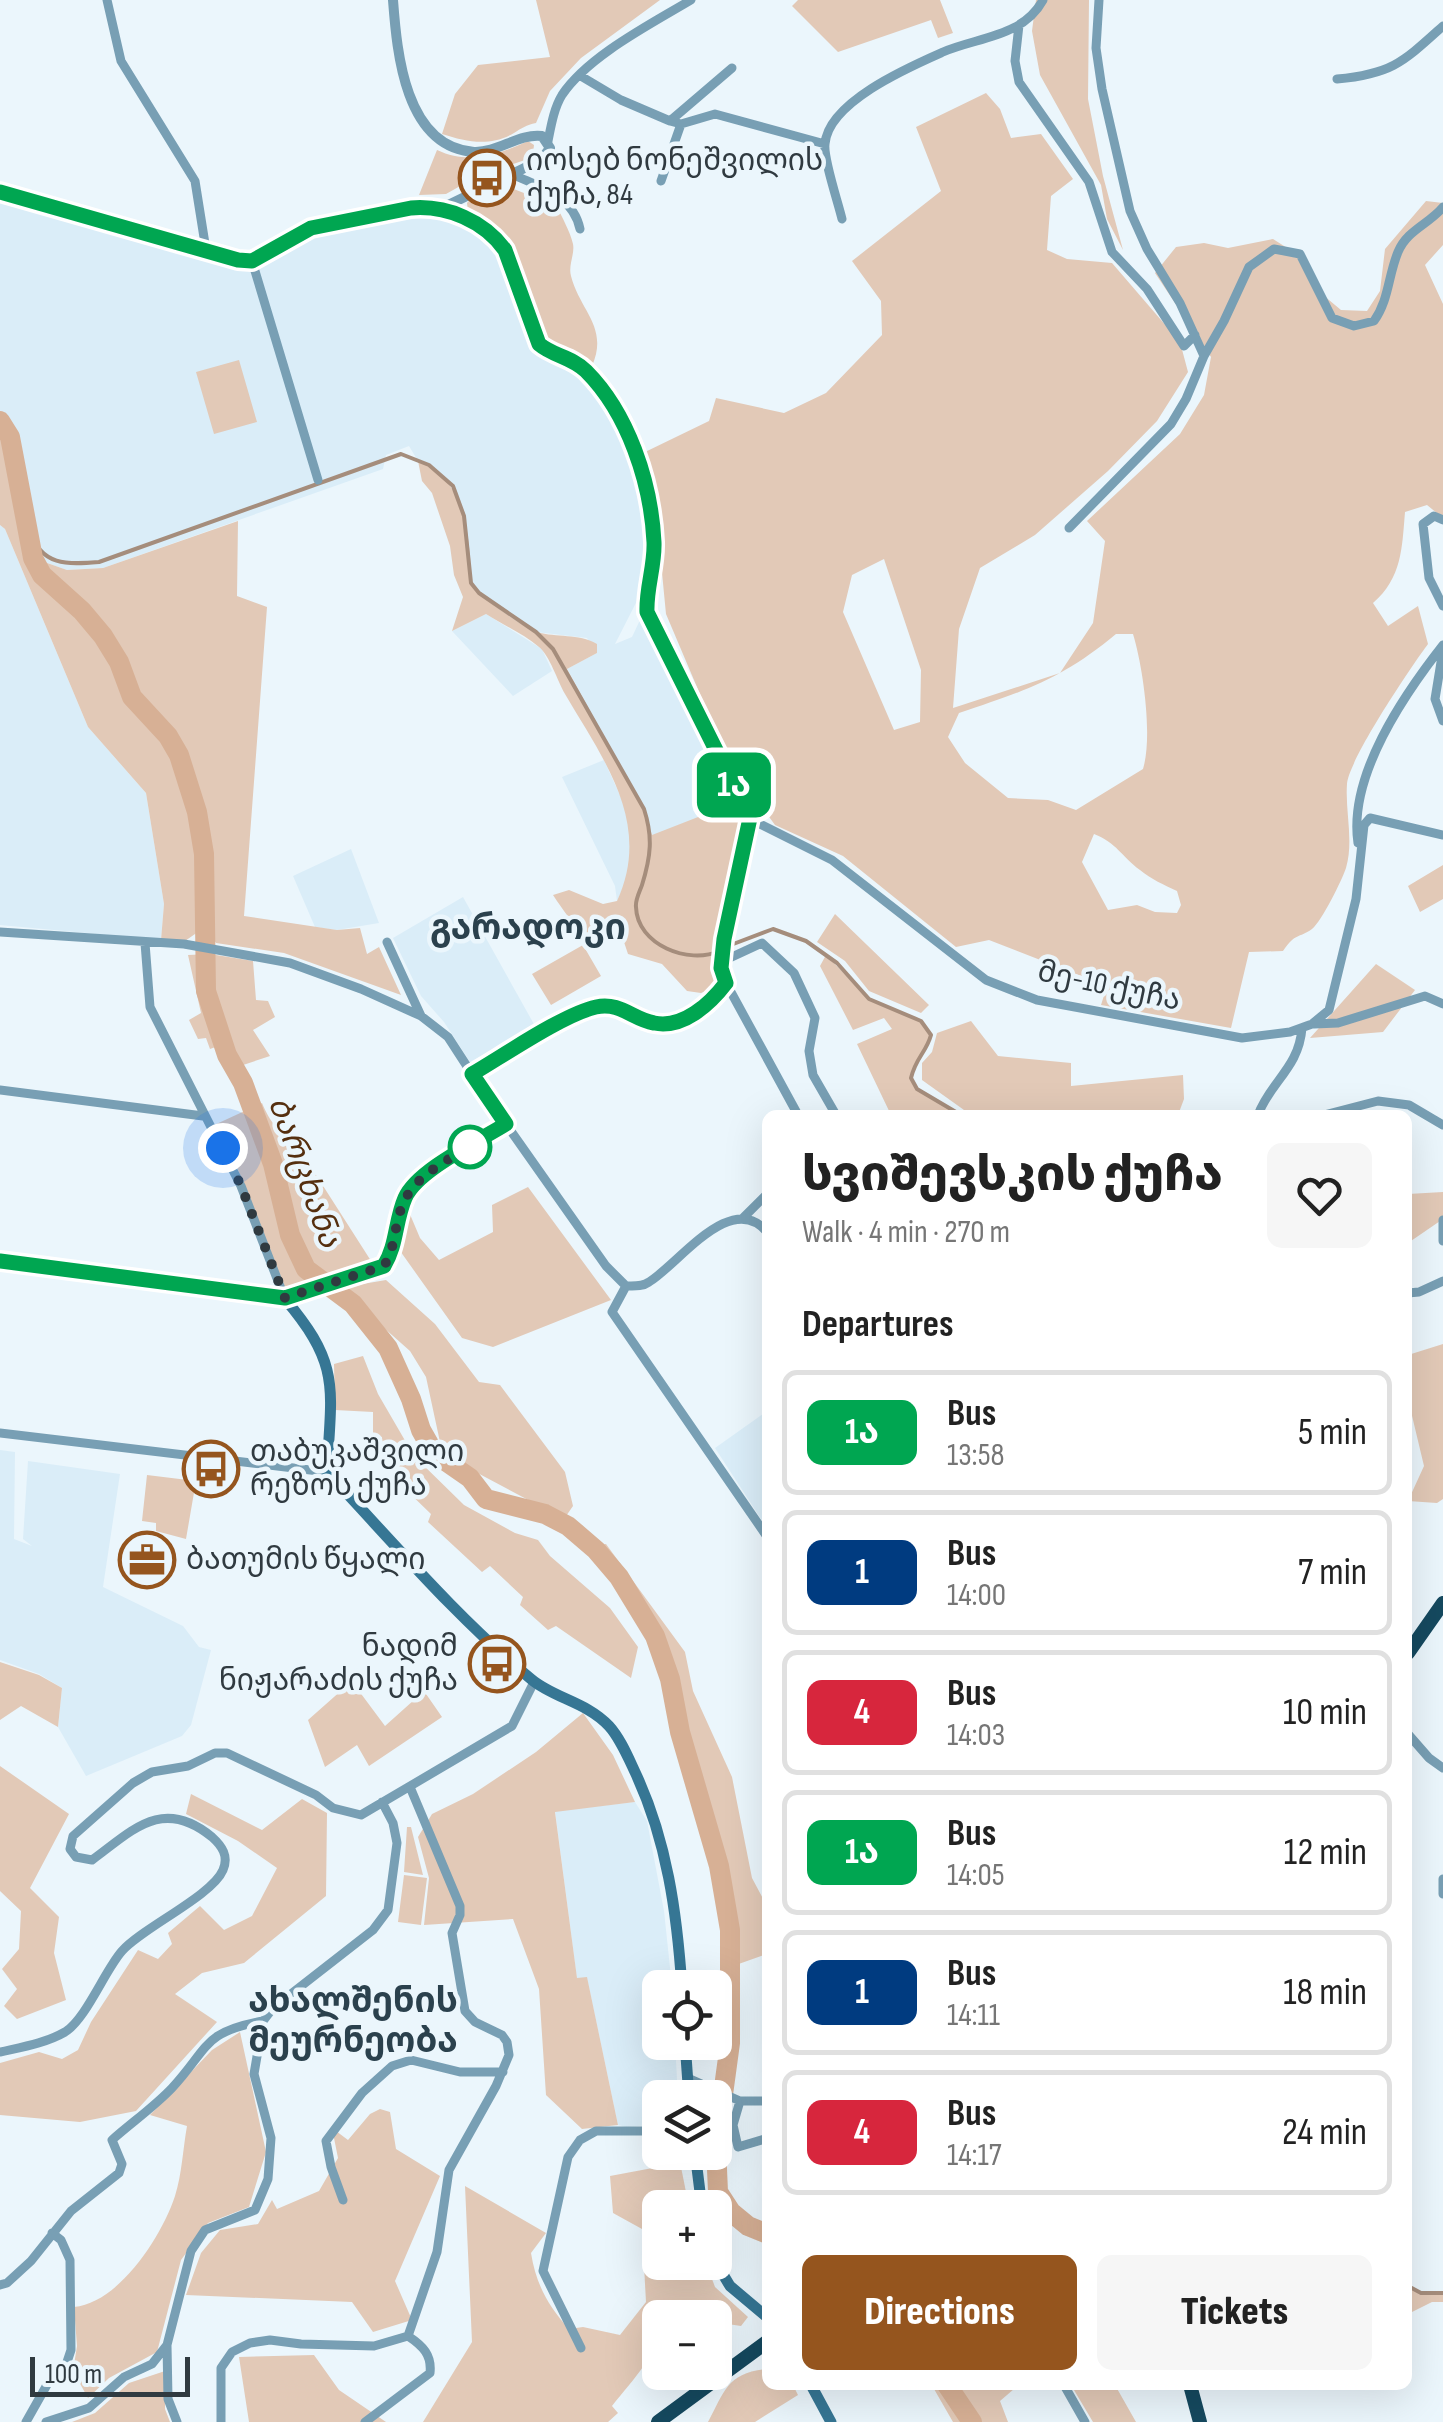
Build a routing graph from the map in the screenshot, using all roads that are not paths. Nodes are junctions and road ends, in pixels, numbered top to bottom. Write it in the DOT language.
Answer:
graph roads {
  1 [pos="107,0"];
  2 [pos="393,0"];
  3 [pos="691,0"];
  4 [pos="1043,0"];
  5 [pos="1099,0"];
  6 [pos="1019,26"];
  7 [pos="1443,26"];
  8 [pos="732,68"];
  9 [pos="579,75"];
  10 [pos="1337,80"];
  11 [pos="676,122"];
  12 [pos="545,139"];
  13 [pos="825,144"];
  14 [pos="514,174"];
  15 [pos="660,181"];
  16 [pos="0,192"];
  17 [pos="1443,206"];
  18 [pos="440,208"];
  19 [pos="842,219"];
  20 [pos="580,229"];
  21 [pos="206,250"];
  22 [pos="252,261"];
  23 [pos="1195,336"];
  24 [pos="1204,356"];
  25 [pos="318,480"];
  26 [pos="1443,520"];
  27 [pos="1069,528"];
  28 [pos="1443,606"];
  29 [pos="1443,648"];
  30 [pos="1443,721"];
  31 [pos="750,818"];
  32 [pos="1443,835"];
  33 [pos="1360,860"];
  34 [pos="0,932"];
  35 [pos="387,942"];
  36 [pos="145,944"];
  37 [pos="722,958"];
  38 [pos="726,983"];
  39 [pos="1443,1004"];
  40 [pos="421,1016"];
  41 [pos="1306,1026"];
  42 [pos="472,1074"];
  43 [pos="0,1090"];
  44 [pos="795,1110"];
  45 [pos="833,1110"];
  46 [pos="1260,1110"];
  47 [pos="1345,1110"];
  48 [pos="203,1116"];
  49 [pos="506,1124"];
  50 [pos="1443,1125"];
  51 [pos="762,1199"];
  52 [pos="742,1219"];
  53 [pos="1443,1220"];
  54 [pos="762,1226"];
  55 [pos="1443,1241"];
  56 [pos="0,1260"];
  57 [pos="1443,1281"];
  58 [pos="626,1286"];
  59 [pos="1412,1293"];
  60 [pos="285,1298"];
  61 [pos="0,1433"];
  62 [pos="327,1472"];
  63 [pos="762,1529"];
  64 [pos="1443,1603"];
  65 [pos="1412,1648"];
  66 [pos="534,1682"];
  67 [pos="1412,1739"];
  68 [pos="1443,1768"];
  69 [pos="410,1787"];
  70 [pos="382,1802"];
  71 [pos="1443,1879"];
  72 [pos="1443,1894"];
  73 [pos="680,1970"];
  74 [pos="264,2021"];
  75 [pos="0,2052"];
  76 [pos="686,2060"];
  77 [pos="503,2072"];
  78 [pos="688,2078"];
  79 [pos="737,2100"];
  80 [pos="762,2101"];
  81 [pos="642,2130"];
  82 [pos="762,2140"];
  83 [pos="343,2200"];
  84 [pos="52,2233"];
  85 [pos="726,2280"];
  86 [pos="0,2285"];
  87 [pos="762,2313"];
  88 [pos="408,2336"];
  89 [pos="167,2345"];
  90 [pos="762,2346"];
  91 [pos="582,2348"];
  92 [pos="814,2390"];
  93 [pos="1067,2390"];
  94 [pos="1191,2390"];
  95 [pos="26,2422"];
  96 [pos="46,2422"];
  97 [pos="178,2422"];
  98 [pos="221,2422"];
  99 [pos="365,2422"];
  100 [pos="658,2422"];
  101 [pos="831,2422"];
  102 [pos="1085,2422"];
  103 [pos="1200,2422"];
  1 -- 21 [label="street"];
  2 -- 12 [label="street"];
  3 -- 9 [label="street"];
  4 -- 6 [label="street"];
  5 -- 23 [label="street"];
  6 -- 13 [label="street"];
  6 -- 23 [label="street"];
  7 -- 10 [label="street"];
  8 -- 11 [label="street"];
  9 -- 11 [label="street"];
  9 -- 12 [label="street"];
  11 -- 13 [label="street"];
  11 -- 15 [label="street"];
  12 -- 14 [label="street"];
  13 -- 19 [label="street"];
  14 -- 18 [label="street"];
  14 -- 20 [label="street"];
  16 -- 21 [label="street"];
  17 -- 24 [label="street"];
  18 -- 22 [label="street"];
  18 -- 31 [label="street"];
  21 -- 22 [label="street"];
  22 -- 25 [label="street"];
  23 -- 24 [label="street"];
  24 -- 27 [label="street"];
  26 -- 28 [label="street"];
  29 -- 30 [label="street"];
  29 -- 33 [label="street"];
  31 -- 37 [label="street"];
  31 -- 41 [label="street, მე-10 ქუჩა"];
  32 -- 33 [label="street"];
  33 -- 41 [label="street"];
  34 -- 36 [label="street"];
  35 -- 40 [label="street"];
  36 -- 40 [label="street"];
  36 -- 48 [label="street"];
  37 -- 38 [label="street"];
  37 -- 45 [label="street"];
  38 -- 42 [label="street"];
  38 -- 44 [label="street"];
  39 -- 41 [label="street, მე-10 ქუჩა"];
  40 -- 42 [label="street"];
  41 -- 46 [label="street"];
  42 -- 49 [label="street"];
  43 -- 48 [label="street"];
  47 -- 50 [label="street"];
  48 -- 60 [label="street"];
  49 -- 58 [label="street"];
  49 -- 60 [label="street"];
  51 -- 52 [label="street"];
  52 -- 54 [label="street"];
  52 -- 58 [label="street"];
  53 -- 55 [label="street"];
  56 -- 60 [label="main road"];
  57 -- 59 [label="street"];
  58 -- 63 [label="street"];
  60 -- 62 [label="main road"];
  61 -- 62 [label="street"];
  62 -- 66 [label="main road"];
  64 -- 65 [label="highway"];
  66 -- 69 [label="street"];
  66 -- 73 [label="main road"];
  67 -- 68 [label="street"];
  69 -- 70 [label="street"];
  69 -- 77 [label="street"];
  70 -- 74 [label="street"];
  70 -- 75 [label="street"];
  71 -- 72 [label="street"];
  74 -- 84 [label="street"];
  74 -- 89 [label="street"];
  76 -- 78 [label="main road"];
  77 -- 83 [label="street"];
  77 -- 88 [label="street"];
  78 -- 79 [label="street"];
  79 -- 80 [label="street"];
  79 -- 82 [label="street"];
  81 -- 91 [label="street"];
  84 -- 86 [label="street"];
  84 -- 95 [label="street"];
  85 -- 87 [label="main road"];
  88 -- 98 [label="street"];
  88 -- 99 [label="street"];
  89 -- 96 [label="street"];
  89 -- 97 [label="street"];
  90 -- 100 [label="highway"];
  92 -- 101 [label="main road"];
  93 -- 102 [label="street"];
  94 -- 103 [label="highway"];
}
